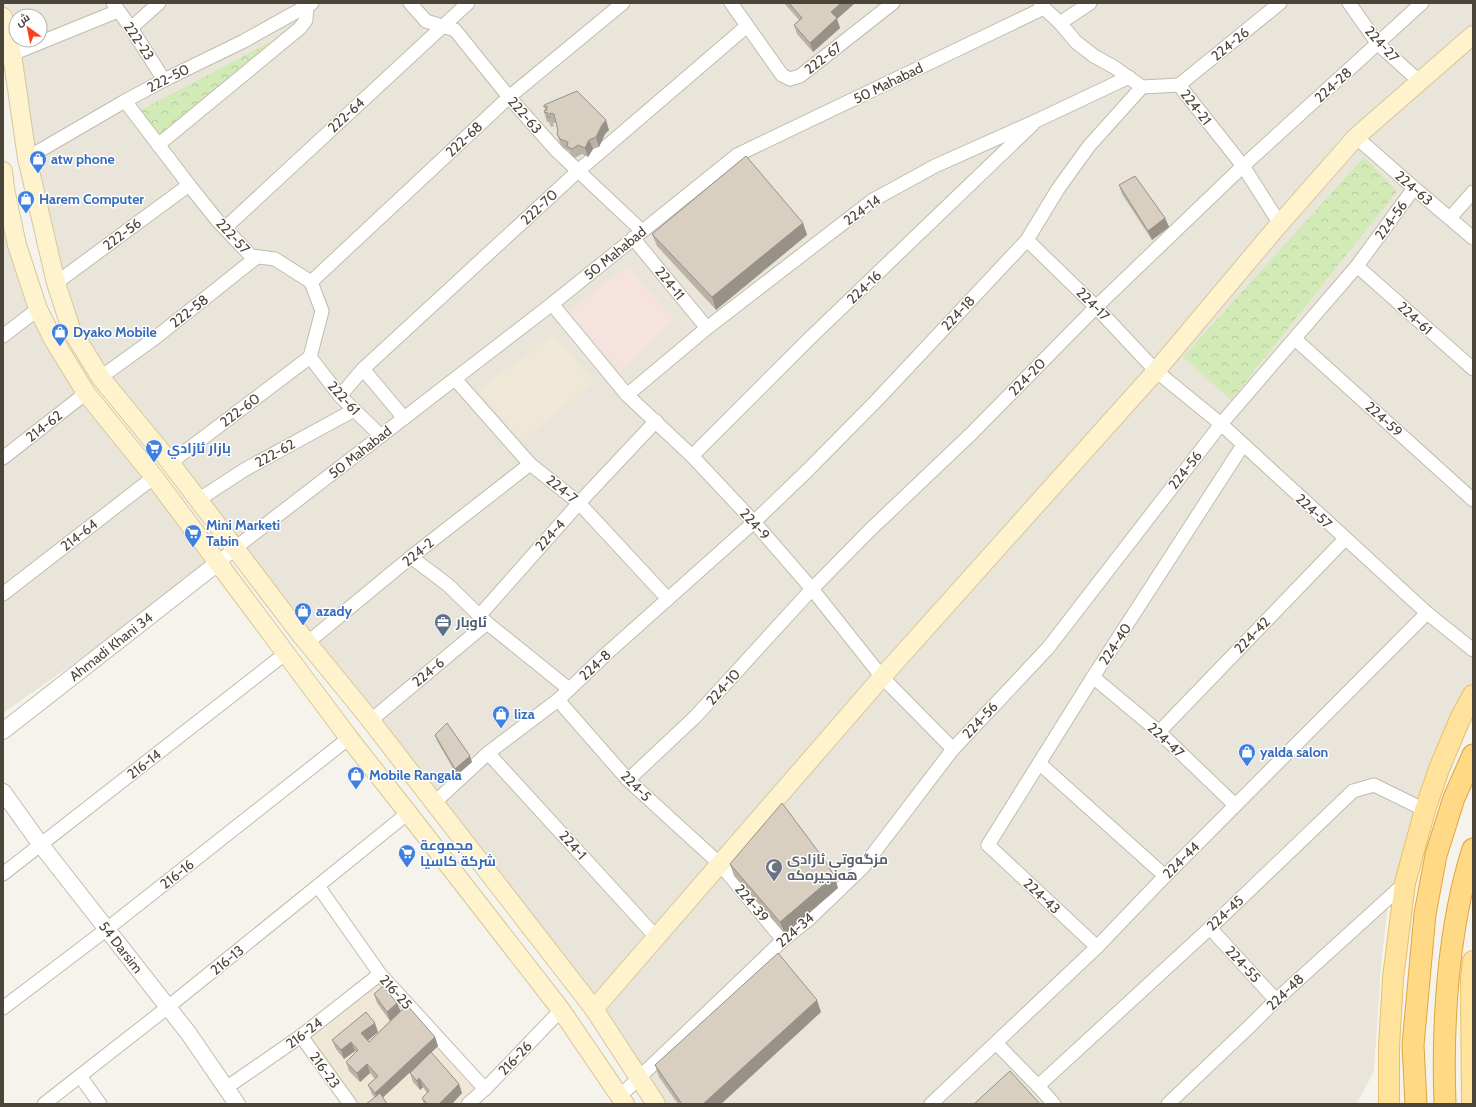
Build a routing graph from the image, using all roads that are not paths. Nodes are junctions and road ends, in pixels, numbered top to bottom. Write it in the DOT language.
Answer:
graph roads {
  1 [pos="159,3"];
  2 [pos="410,3"];
  3 [pos="468,3"];
  4 [pos="623,3"];
  5 [pos="731,3"];
  6 [pos="893,3"];
  7 [pos="1090,3"];
  8 [pos="1280,3"];
  9 [pos="1349,3"];
  10 [pos="1422,3"];
  11 [pos="310,5"];
  12 [pos="1042,6"];
  13 [pos="116,7"];
  14 [pos="3,17"];
  15 [pos="1060,22"];
  16 [pos="442,26"];
  17 [pos="747,26"];
  18 [pos="131,28"];
  19 [pos="1473,35"];
  20 [pos="1378,44"];
  21 [pos="12,54"];
  22 [pos="1129,77"];
  23 [pos="164,80"];
  24 [pos="1419,81"];
  25 [pos="1179,85"];
  26 [pos="1142,87"];
  27 [pos="509,97"];
  28 [pos="125,101"];
  29 [pos="1038,120"];
  30 [pos="1356,137"];
  31 [pos="158,145"];
  32 [pos="27,158"];
  33 [pos="1243,166"];
  34 [pos="578,171"];
  35 [pos="4,183"];
  36 [pos="188,185"];
  37 [pos="1414,188"];
  38 [pos="1473,192"];
  39 [pos="1450,218"];
  40 [pos="1280,224"];
  41 [pos="225,228"];
  42 [pos="638,234"];
  43 [pos="1473,238"];
  44 [pos="46,239"];
  45 [pos="1027,240"];
  46 [pos="18,245"];
  47 [pos="257,257"];
  48 [pos="1357,266"];
  49 [pos="310,282"];
  50 [pos="56,283"];
  51 [pos="552,304"];
  52 [pos="1096,307"];
  53 [pos="38,309"];
  54 [pos="707,328"];
  55 [pos="3,336"];
  56 [pos="1295,339"];
  57 [pos="310,357"];
  58 [pos="363,369"];
  59 [pos="1473,369"];
  60 [pos="1156,371"];
  61 [pos="101,377"];
  62 [pos="455,379"];
  63 [pos="86,393"];
  64 [pos="627,394"];
  65 [pos="340,396"];
  66 [pos="354,410"];
  67 [pos="404,418"];
  68 [pos="656,421"];
  69 [pos="1220,424"];
  70 [pos="381,436"];
  71 [pos="1243,445"];
  72 [pos="692,456"];
  73 [pos="3,458"];
  74 [pos="170,463"];
  75 [pos="530,464"];
  76 [pos="154,477"];
  77 [pos="198,500"];
  78 [pos="1473,500"];
  79 [pos="579,503"];
  80 [pos="754,522"];
  81 [pos="1345,539"];
  82 [pos="234,549"];
  83 [pos="411,557"];
  84 [pos="219,562"];
  85 [pos="812,588"];
  86 [pos="3,594"];
  87 [pos="668,599"];
  88 [pos="1427,612"];
  89 [pos="483,619"];
  90 [pos="307,643"];
  91 [pos="1473,650"];
  92 [pos="286,653"];
  93 [pos="882,677"];
  94 [pos="1093,677"];
  95 [pos="569,689"];
  96 [pos="1473,695"];
  97 [pos="558,700"];
  98 [pos="370,721"];
  99 [pos="3,731"];
  100 [pos="1159,732"];
  101 [pos="349,738"];
  102 [pos="953,748"];
  103 [pos="488,753"];
  104 [pos="1473,755"];
  105 [pos="1039,764"];
  106 [pos="628,780"];
  107 [pos="3,792"];
  108 [pos="434,804"];
  109 [pos="1235,806"];
  110 [pos="1425,810"];
  111 [pos="408,813"];
  112 [pos="41,844"];
  113 [pos="988,845"];
  114 [pos="1473,849"];
  115 [pos="720,865"];
  116 [pos="3,874"];
  117 [pos="1165,876"];
  118 [pos="1405,883"];
  119 [pos="318,886"];
  120 [pos="1473,914"];
  121 [pos="1210,928"];
  122 [pos="107,929"];
  123 [pos="1453,934"];
  124 [pos="657,938"];
  125 [pos="783,940"];
  126 [pos="1097,947"];
  127 [pos="1473,961"];
  128 [pos="380,974"];
  129 [pos="1276,1000"];
  130 [pos="168,1007"];
  131 [pos="3,1008"];
  132 [pos="561,1010"];
  133 [pos="594,1010"];
  134 [pos="301,1036"];
  135 [pos="996,1043"];
  136 [pos="80,1076"];
  137 [pos="639,1078"];
  138 [pos="1038,1086"];
  139 [pos="226,1088"];
  140 [pos="485,1089"];
  141 [pos="621,1102"];
  142 [pos="44,1104"];
  143 [pos="100,1104"];
  144 [pos="237,1104"];
  145 [pos="350,1104"];
  146 [pos="468,1104"];
  147 [pos="656,1104"];
  148 [pos="931,1104"];
  149 [pos="1054,1104"];
  150 [pos="1168,1104"];
  151 [pos="1389,1104"];
  152 [pos="1416,1104"];
  153 [pos="1445,1104"];
  154 [pos="1472,1104"];
  1 -- 18 [label="street"];
  2 -- 16 [label="street, 222-63"];
  3 -- 16 [label="street, 222-64"];
  4 -- 27 [label="street, 222-68"];
  5 -- 17 [label="street, 222-67"];
  6 -- 17 [label="street, 222-67"];
  7 -- 15 [label="street"];
  8 -- 25 [label="street, 224-26"];
  9 -- 20 [label="street, 224-27"];
  10 -- 20 [label="street, 224-28"];
  11 -- 23 [label="street, 222-50"];
  11 -- 31 [label="street"];
  12 -- 15 [label="street"];
  12 -- 42 [label="street, 50 Mahabad"];
  13 -- 18 [label="street, 222-23"];
  13 -- 21 [label="street"];
  14 -- 21 [label="main road"];
  15 -- 22 [label="street"];
  16 -- 27 [label="street, 222-63"];
  16 -- 41 [label="street, 222-64"];
  17 -- 34 [label="street, 222-70"];
  18 -- 23 [label="street, 222-23"];
  19 -- 24 [label="main road"];
  20 -- 24 [label="street, 224-27"];
  20 -- 33 [label="street, 224-28"];
  21 -- 32 [label="main road"];
  22 -- 26 [label="street"];
  22 -- 29 [label="street, 224-14"];
  23 -- 28 [label="street, 222-50"];
  24 -- 30 [label="main road"];
  25 -- 26 [label="street, 224-21"];
  25 -- 33 [label="street, 224-21"];
  26 -- 45 [label="street, 224-18"];
  27 -- 34 [label="street, 222-63"];
  27 -- 49 [label="street, 222-68"];
  28 -- 31 [label="street, 222-57"];
  28 -- 32 [label="street, 222-50"];
  29 -- 54 [label="street, 224-14"];
  29 -- 72 [label="street, 224-16"];
  30 -- 37 [label="street, 224-63"];
  30 -- 40 [label="main road"];
  31 -- 36 [label="street, 222-57"];
  32 -- 44 [label="main road"];
  33 -- 40 [label="street, 224-21"];
  33 -- 52 [label="street, 224-20"];
  34 -- 42 [label="street, 222-63"];
  34 -- 58 [label="street, 222-70"];
  35 -- 46 [label="main road"];
  36 -- 41 [label="street, 222-57"];
  36 -- 50 [label="street, 222-56"];
  37 -- 39 [label="street, 224-63"];
  37 -- 48 [label="street, 224-56"];
  38 -- 39 [label="street"];
  39 -- 43 [label="street, 224-63"];
  40 -- 60 [label="main road"];
  41 -- 47 [label="street, 222-57"];
  42 -- 51 [label="street, 50 Mahabad"];
  42 -- 54 [label="street, 224-11"];
  44 -- 46 [label="main road"];
  44 -- 50 [label="main road"];
  45 -- 52 [label="street, 224-17"];
  45 -- 80 [label="street, 224-18"];
  46 -- 53 [label="main road"];
  47 -- 49 [label="street, 222-57"];
  47 -- 61 [label="street, 222-58"];
  48 -- 56 [label="street, 224-56"];
  48 -- 59 [label="street, 224-61"];
  49 -- 57 [label="street"];
  50 -- 61 [label="main road"];
  51 -- 62 [label="street, 50 Mahabad"];
  51 -- 64 [label="street, 224-9"];
  52 -- 60 [label="street, 224-17"];
  52 -- 85 [label="street, 224-20"];
  53 -- 55 [label="street"];
  53 -- 63 [label="main road"];
  54 -- 64 [label="street, 224-14"];
  56 -- 69 [label="street, 224-56"];
  56 -- 78 [label="street, 224-59"];
  57 -- 65 [label="street, 222-61"];
  57 -- 74 [label="street, 222-60"];
  58 -- 65 [label="street, 222-70"];
  58 -- 67 [label="street"];
  60 -- 69 [label="street, 224-57"];
  60 -- 93 [label="main road"];
  61 -- 74 [label="main road"];
  62 -- 67 [label="street, 50 Mahabad"];
  62 -- 75 [label="street, 224-7"];
  63 -- 73 [label="street, 214-62"];
  63 -- 76 [label="main road"];
  64 -- 68 [label="street, 224-9"];
  65 -- 66 [label="street, 222-61"];
  66 -- 70 [label="street, 222-61"];
  66 -- 77 [label="street, 222-62"];
  67 -- 70 [label="street, 50 Mahabad"];
  68 -- 72 [label="street, 224-9"];
  68 -- 79 [label="street, 224-4"];
  69 -- 71 [label="street, 224-57"];
  69 -- 102 [label="street, 224-56"];
  70 -- 82 [label="street, 50 Mahabad"];
  71 -- 81 [label="street, 224-57"];
  71 -- 94 [label="street, 224-40"];
  72 -- 80 [label="street, 224-9"];
  74 -- 77 [label="main road"];
  75 -- 79 [label="street, 224-7"];
  75 -- 83 [label="street, 224-2"];
  76 -- 84 [label="main road"];
  76 -- 86 [label="street, 214-64"];
  77 -- 82 [label="main road"];
  79 -- 87 [label="street, 224-7"];
  79 -- 89 [label="street, 224-4"];
  80 -- 85 [label="street, 224-9"];
  80 -- 87 [label="street, 224-8"];
  81 -- 88 [label="street, 224-57"];
  81 -- 100 [label="street, 224-42"];
  82 -- 84 [label="street, 50 Mahabad"];
  82 -- 90 [label="main road"];
  83 -- 89 [label="street"];
  83 -- 90 [label="street, 224-2"];
  84 -- 92 [label="main road"];
  84 -- 99 [label="street, Ahmadi Khani 34"];
  85 -- 93 [label="street, 224-9"];
  85 -- 106 [label="street, 224-10"];
  87 -- 95 [label="street, 224-8"];
  88 -- 91 [label="street, 224-57"];
  88 -- 109 [label="street, 224-44"];
  89 -- 95 [label="street"];
  89 -- 98 [label="street, 224-6"];
  90 -- 98 [label="main road"];
  92 -- 101 [label="main road"];
  92 -- 112 [label="street, 216-14"];
  93 -- 102 [label="street, 224-9"];
  93 -- 115 [label="main road"];
  94 -- 100 [label="street, 224-47"];
  94 -- 105 [label="street, 224-40"];
  95 -- 97 [label="street, 224-8"];
  96 -- 110 [label="main road"];
  97 -- 103 [label="street, 224-8"];
  97 -- 106 [label="street, 224-5"];
  98 -- 108 [label="main road"];
  100 -- 109 [label="street, 224-47"];
  101 -- 111 [label="main road"];
  101 -- 122 [label="street, 216-16"];
  102 -- 125 [label="street, 224-34"];
  103 -- 108 [label="street, 224-8"];
  103 -- 124 [label="street, 224-1"];
  104 -- 152 [label="highway"];
  105 -- 113 [label="street, 224-40"];
  105 -- 117 [label="street"];
  106 -- 115 [label="street, 224-5"];
  107 -- 112 [label="street, 54 Darsim"];
  108 -- 133 [label="main road"];
  109 -- 117 [label="street, 224-44"];
  110 -- 118 [label="main road"];
  110 -- 121 [label="street, 224-45"];
  111 -- 119 [label="street, 216-13"];
  111 -- 132 [label="main road"];
  112 -- 116 [label="street, 216-14"];
  112 -- 122 [label="street, 54 Darsim"];
  113 -- 126 [label="street, 224-43"];
  114 -- 123 [label="highway"];
  115 -- 124 [label="main road"];
  115 -- 125 [label="street, 224-39"];
  117 -- 126 [label="street, 224-44"];
  118 -- 129 [label="street, 224-48"];
  118 -- 151 [label="main road"];
  119 -- 128 [label="street, 216-25"];
  119 -- 130 [label="street, 216-13"];
  120 -- 123 [label="highway"];
  121 -- 129 [label="street, 224-55"];
  121 -- 138 [label="street, 224-45"];
  122 -- 130 [label="street, 54 Darsim"];
  122 -- 131 [label="street, 216-16"];
  123 -- 153 [label="highway"];
  124 -- 133 [label="main road"];
  125 -- 137 [label="street, 224-34"];
  126 -- 135 [label="street, 224-44"];
  127 -- 154 [label="main road"];
  128 -- 134 [label="street, 216-24"];
  128 -- 140 [label="street, 216-25"];
  129 -- 150 [label="street, 224-48"];
  130 -- 136 [label="street, 216-13"];
  130 -- 139 [label="street, 54 Darsim"];
  132 -- 140 [label="street, 216-26"];
  132 -- 141 [label="main road"];
  133 -- 137 [label="main road"];
  134 -- 139 [label="street, 216-24"];
  134 -- 145 [label="street, 216-23"];
  135 -- 138 [label="street"];
  135 -- 148 [label="street, 224-44"];
  136 -- 142 [label="street, 216-13"];
  136 -- 143 [label="street"];
  137 -- 141 [label="street, 224-34"];
  137 -- 147 [label="main road"];
  138 -- 149 [label="street"];
  139 -- 144 [label="street, 54 Darsim"];
  140 -- 146 [label="street, 216-26"];
}
